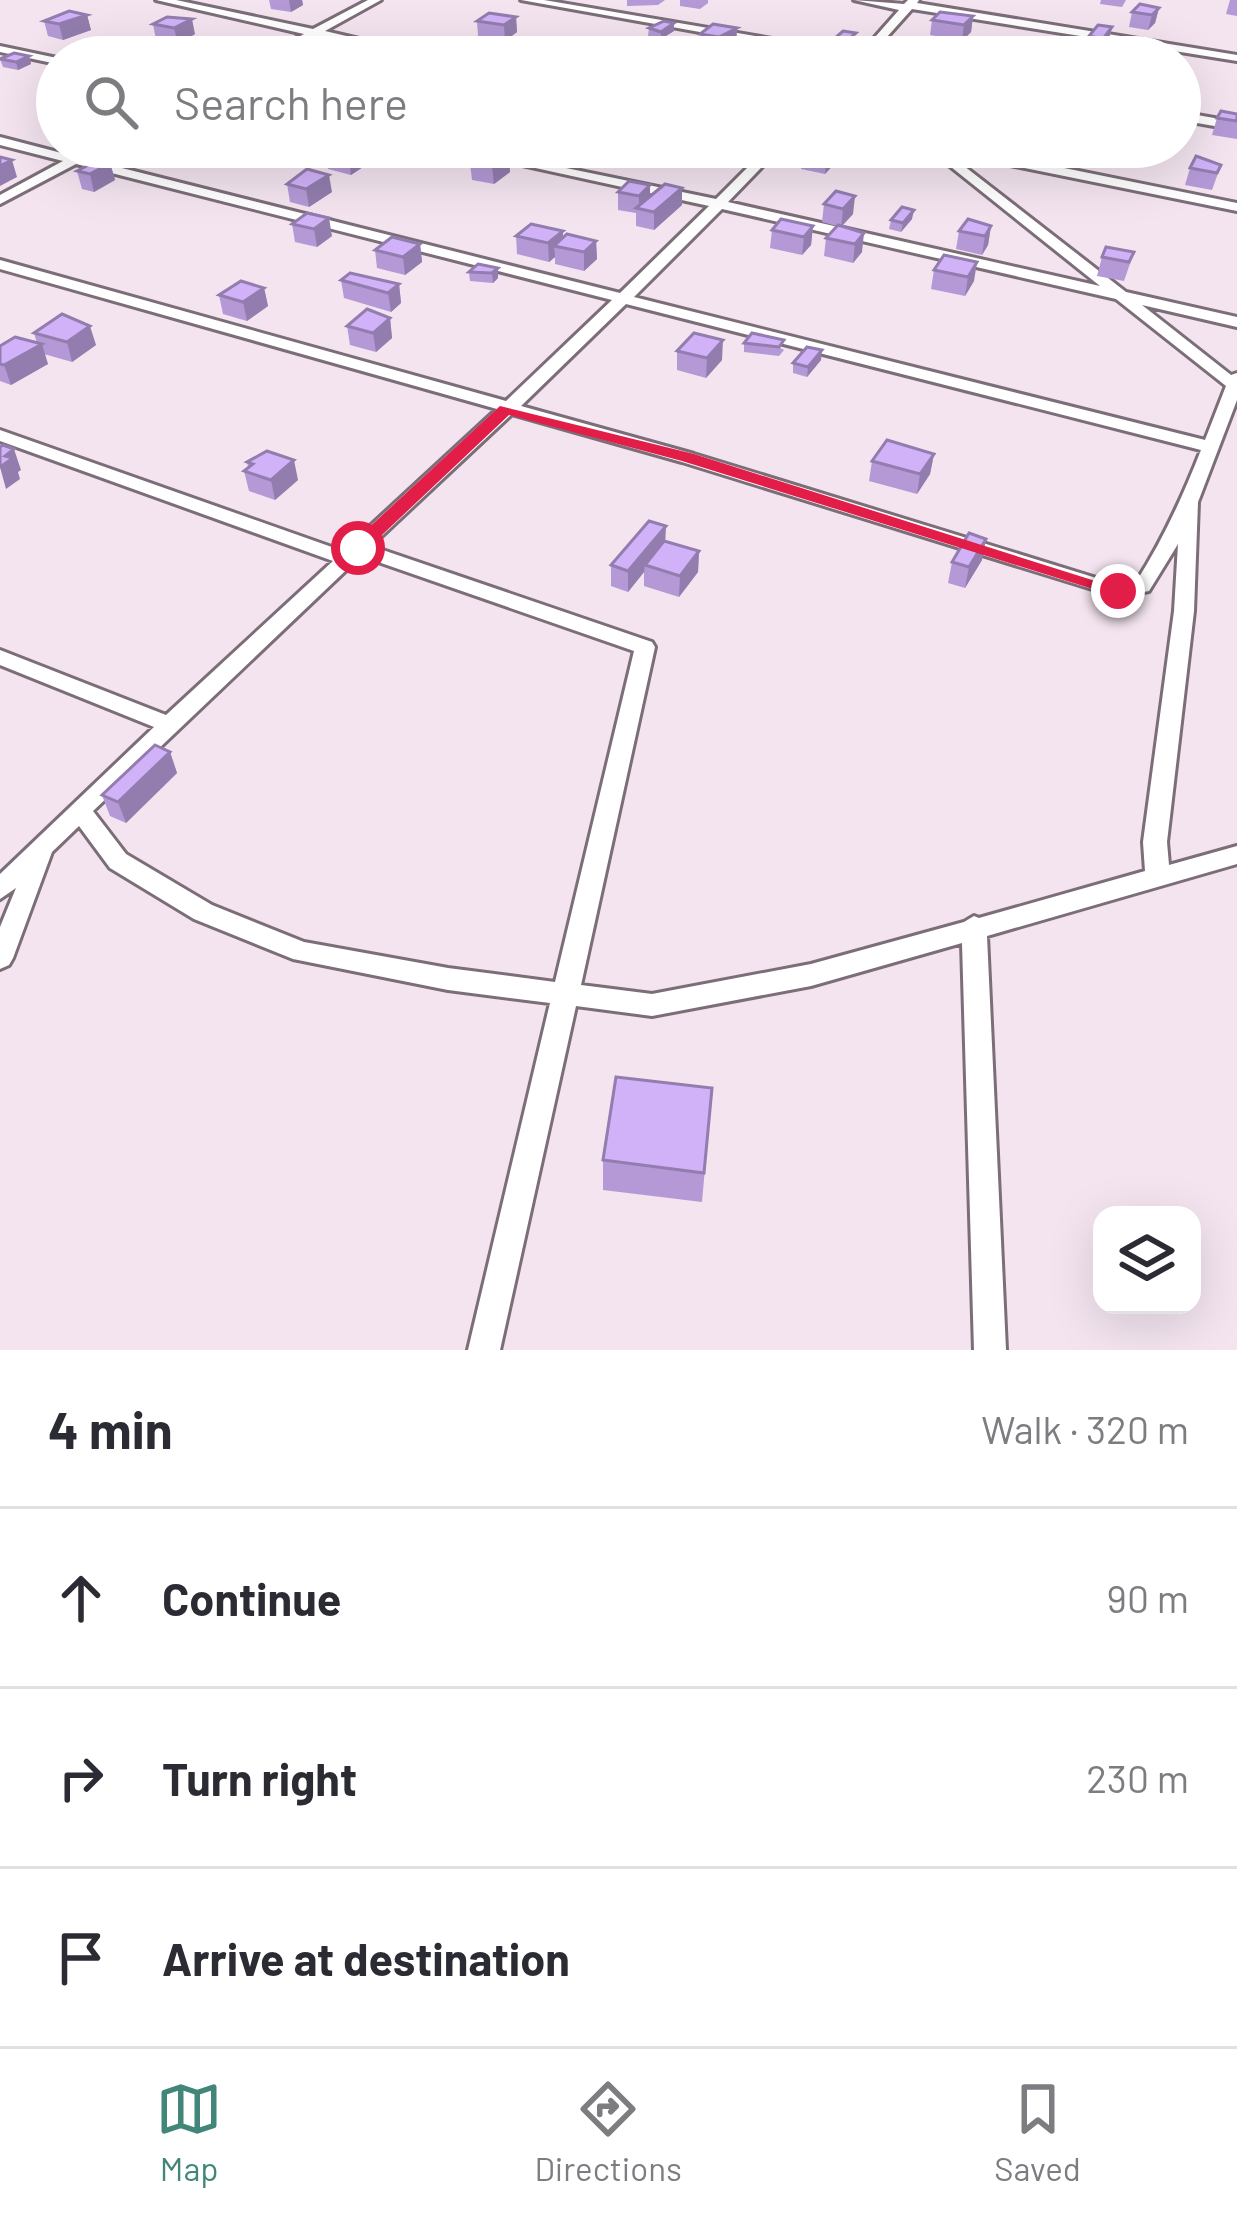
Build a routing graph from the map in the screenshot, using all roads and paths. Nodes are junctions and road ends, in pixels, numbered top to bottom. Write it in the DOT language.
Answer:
graph roads {
  1 [pos="161,0"];
  2 [pos="376,0"];
  3 [pos="526,0"];
  4 [pos="859,0"];
  5 [pos="910,4"];
  6 [pos="314,32"];
  7 [pos="307,36"];
  8 [pos="333,36"];
  9 [pos="738,36"];
  10 [pos="880,36"];
  11 [pos="1104,36"];
  12 [pos="0,49"];
  13 [pos="1201,52"];
  14 [pos="36,57"];
  15 [pos="1237,58"];
  16 [pos="1201,120"];
  17 [pos="1237,126"];
  18 [pos="0,141"];
  19 [pos="36,150"];
  20 [pos="59,168"];
  21 [pos="111,168"];
  22 [pos="547,168"];
  23 [pos="755,168"];
  24 [pos="962,168"];
  25 [pos="1041,168"];
  26 [pos="0,200"];
  27 [pos="720,204"];
  28 [pos="1237,207"];
  29 [pos="0,264"];
  30 [pos="624,296"];
  31 [pos="1121,298"];
  32 [pos="1237,322"];
  33 [pos="1236,383"];
  34 [pos="506,410"];
  35 [pos="0,435"];
  36 [pos="1210,447"];
  37 [pos="1190,501"];
  38 [pos="352,554"];
  39 [pos="0,657"];
  40 [pos="168,724"];
  41 [pos="79,809"];
  42 [pos="46,843"];
  43 [pos="1237,855"];
  44 [pos="1158,877"];
  45 [pos="0,889"];
  46 [pos="974,926"];
  47 [pos="0,958"];
  48 [pos="567,995"];
  49 [pos="484,1350"];
  50 [pos="989,1350"];
  1 -- 6 [label="street"];
  2 -- 6 [label="street"];
  3 -- 9 [label="street"];
  4 -- 5 [label="street"];
  5 -- 10 [label="street"];
  5 -- 11 [label="street"];
  6 -- 7 [label="street"];
  6 -- 8 [label="street"];
  12 -- 14 [label="street"];
  13 -- 15 [label="street"];
  16 -- 17 [label="street"];
  18 -- 19 [label="street"];
  20 -- 26 [label="street"];
  21 -- 30 [label="street"];
  22 -- 27 [label="street"];
  23 -- 27 [label="street"];
  24 -- 31 [label="street"];
  25 -- 28 [label="street"];
  27 -- 30 [label="street"];
  27 -- 31 [label="street"];
  29 -- 34 [label="street"];
  30 -- 34 [label="street"];
  30 -- 36 [label="street"];
  31 -- 32 [label="street"];
  31 -- 33 [label="street"];
  33 -- 36 [label="street"];
  34 -- 37 [label="street"];
  34 -- 38 [label="street"];
  35 -- 38 [label="street"];
  36 -- 37 [label="street"];
  37 -- 44 [label="street"];
  38 -- 40 [label="street"];
  38 -- 48 [label="street"];
  39 -- 40 [label="street"];
  40 -- 41 [label="street"];
  41 -- 42 [label="street"];
  41 -- 48 [label="street"];
  42 -- 45 [label="street"];
  42 -- 47 [label="street"];
  43 -- 44 [label="street"];
  44 -- 46 [label="street"];
  46 -- 48 [label="street"];
  46 -- 50 [label="street"];
  48 -- 49 [label="street"];
}
